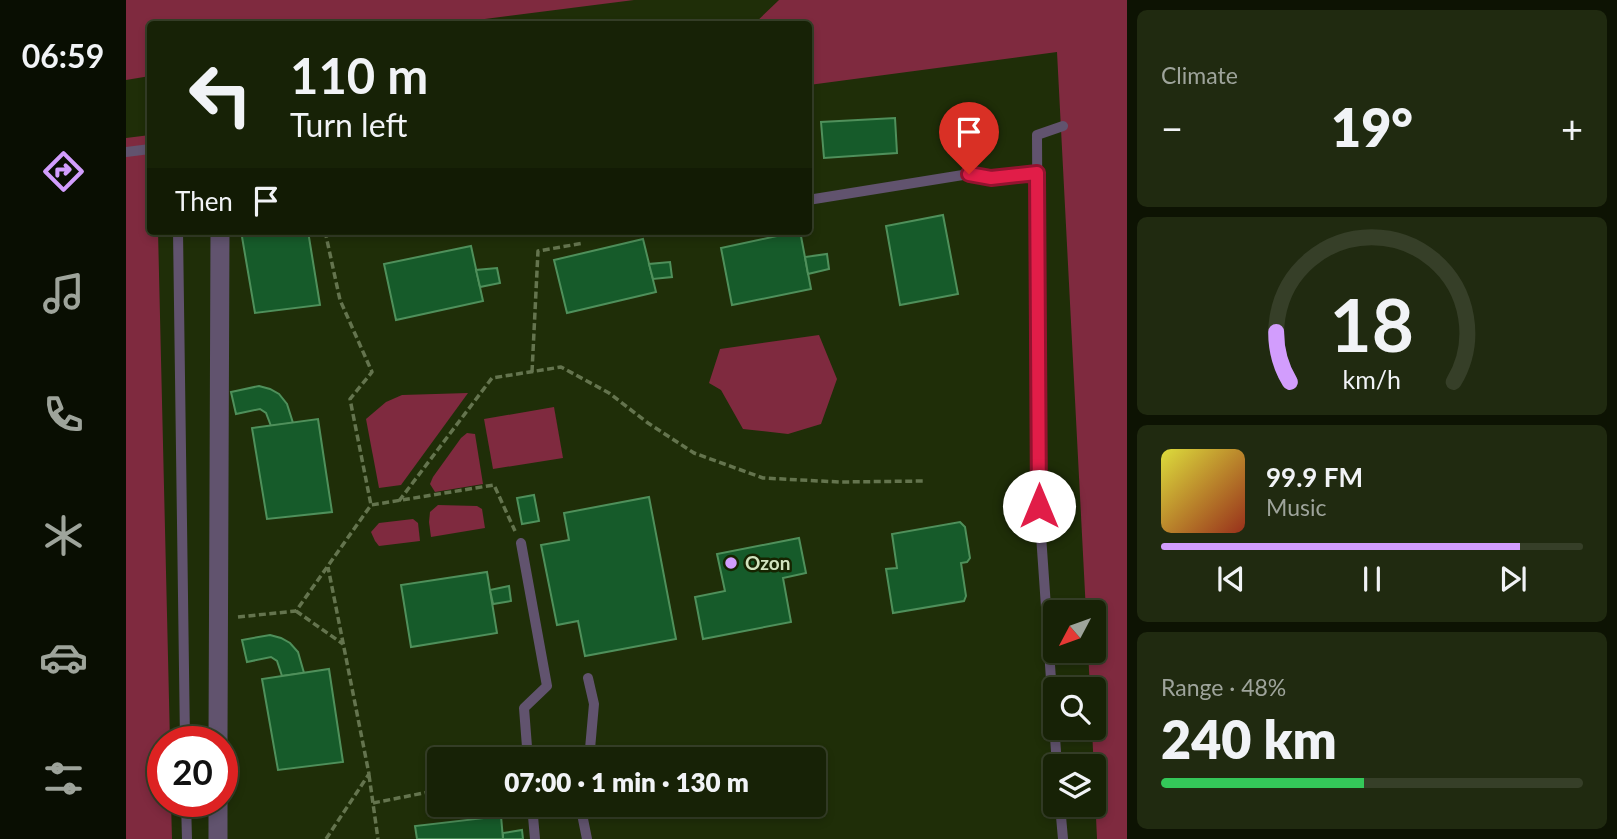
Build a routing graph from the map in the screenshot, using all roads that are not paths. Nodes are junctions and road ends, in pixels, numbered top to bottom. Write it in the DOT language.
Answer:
graph roads {
  1 [pos="1063,126"];
  2 [pos="147,149"];
  3 [pos="126,152"];
  4 [pos="1037,173"];
  5 [pos="812,199"];
  6 [pos="178,235"];
  7 [pos="220,235"];
  8 [pos="521,544"];
  9 [pos="588,678"];
  10 [pos="185,726"];
  11 [pos="218,726"];
  12 [pos="527,747"];
  13 [pos="590,747"];
  14 [pos="1056,754"];
  15 [pos="186,817"];
  16 [pos="218,817"];
  17 [pos="533,817"];
  18 [pos="583,817"];
  19 [pos="1061,817"];
  20 [pos="187,839"];
  21 [pos="218,839"];
  22 [pos="535,839"];
  23 [pos="587,839"];
  24 [pos="1063,839"];
  1 -- 4 [label="lane"];
  2 -- 3 [label="lane"];
  4 -- 5 [label="lane"];
  4 -- 14 [label="lane"];
  6 -- 10 [label="lane"];
  7 -- 11 [label="street"];
  8 -- 12 [label="lane"];
  9 -- 13 [label="lane"];
  15 -- 20 [label="lane"];
  16 -- 21 [label="street"];
  17 -- 22 [label="lane"];
  18 -- 23 [label="lane"];
  19 -- 24 [label="lane"];
}
